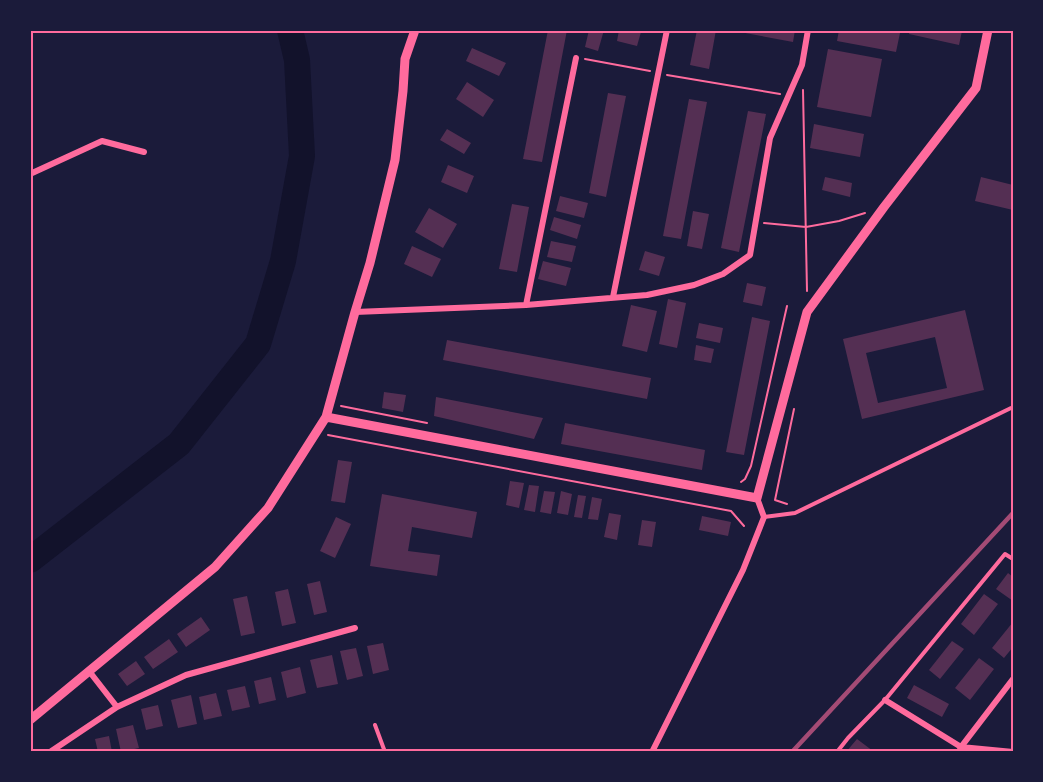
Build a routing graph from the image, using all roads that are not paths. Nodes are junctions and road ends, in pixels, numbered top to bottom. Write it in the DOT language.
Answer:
graph roads {
  1 [pos="415,30"];
  2 [pos="667,30"];
  3 [pos="808,30"];
  4 [pos="988,30"];
  5 [pos="576,58"];
  6 [pos="144,152"];
  7 [pos="30,174"];
  8 [pos="613,297"];
  9 [pos="526,304"];
  10 [pos="355,312"];
  11 [pos="1011,408"];
  12 [pos="326,417"];
  13 [pos="758,498"];
  14 [pos="764,517"];
  15 [pos="1013,559"];
  16 [pos="355,628"];
  17 [pos="89,671"];
  18 [pos="1013,680"];
  19 [pos="885,700"];
  20 [pos="117,707"];
  21 [pos="30,720"];
  22 [pos="375,725"];
  23 [pos="960,749"];
  24 [pos="50,752"];
  25 [pos="385,752"];
  26 [pos="652,752"];
  27 [pos="837,752"];
  28 [pos="1013,752"];
  1 -- 10 [label="street"];
  2 -- 8 [label="street"];
  3 -- 8 [label="street"];
  4 -- 13 [label="street"];
  5 -- 9 [label="street"];
  6 -- 7 [label="street"];
  8 -- 9 [label="street"];
  9 -- 10 [label="street"];
  10 -- 12 [label="street"];
  11 -- 14 [label="lane"];
  12 -- 13 [label="street"];
  12 -- 17 [label="street"];
  13 -- 14 [label="street"];
  14 -- 26 [label="street"];
  15 -- 19 [label="lane"];
  16 -- 20 [label="street"];
  17 -- 20 [label="street"];
  17 -- 21 [label="street"];
  18 -- 23 [label="street"];
  19 -- 23 [label="street"];
  19 -- 27 [label="lane"];
  20 -- 24 [label="street"];
  22 -- 25 [label="lane"];
  23 -- 28 [label="street"];
}
